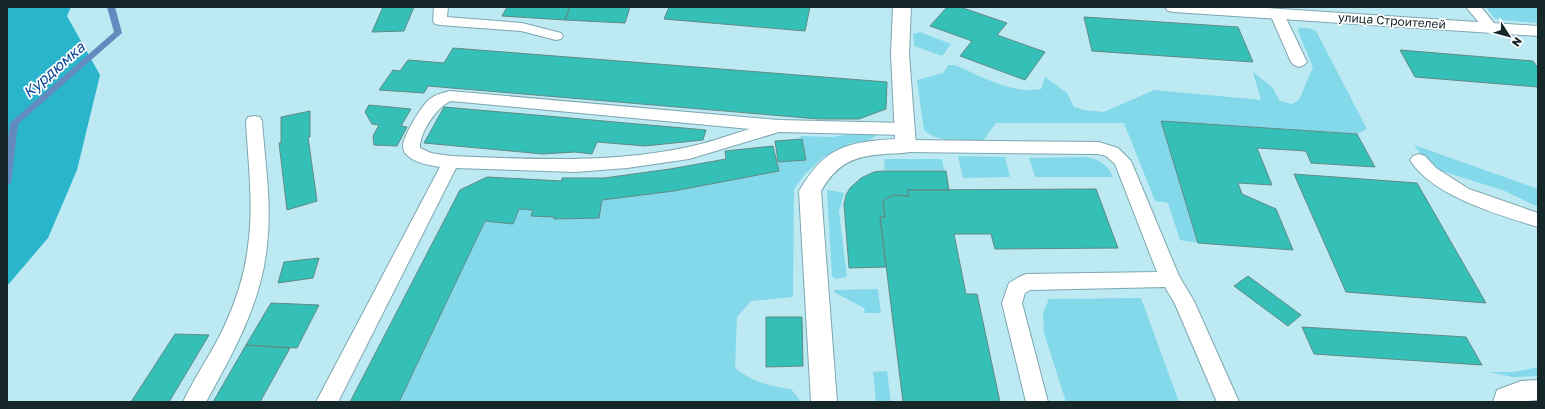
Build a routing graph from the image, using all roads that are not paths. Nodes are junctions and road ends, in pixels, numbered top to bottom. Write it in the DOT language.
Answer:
graph roads {
  1 [pos="441,7"];
  2 [pos="902,7"];
  3 [pos="1174,7"];
  4 [pos="1474,7"];
  5 [pos="1276,14"];
  6 [pos="1491,28"];
  7 [pos="1538,31"];
  8 [pos="556,36"];
  9 [pos="1299,62"];
  10 [pos="254,120"];
  11 [pos="778,126"];
  12 [pos="906,138"];
  13 [pos="1419,160"];
  14 [pos="451,162"];
  15 [pos="1538,220"];
  16 [pos="1170,279"];
  17 [pos="1538,390"];
  18 [pos="194,402"];
  19 [pos="327,402"];
  20 [pos="824,402"];
  21 [pos="1037,402"];
  22 [pos="1228,402"];
  23 [pos="1504,402"];
  1 -- 8 [label="lane"];
  2 -- 12 [label="street"];
  3 -- 5 [label="street, улица Строителей"];
  4 -- 6 [label="lane"];
  5 -- 6 [label="street, улица Строителей"];
  5 -- 9 [label="lane"];
  6 -- 7 [label="street, улица Строителей"];
  10 -- 18 [label="lane"];
  11 -- 12 [label="lane"];
  11 -- 14 [label="lane"];
  11 -- 14 [label="lane"];
  12 -- 16 [label="lane"];
  12 -- 20 [label="street"];
  13 -- 15 [label="lane"];
  14 -- 19 [label="lane"];
  16 -- 21 [label="lane"];
  16 -- 22 [label="lane"];
  17 -- 23 [label="lane"];
}
